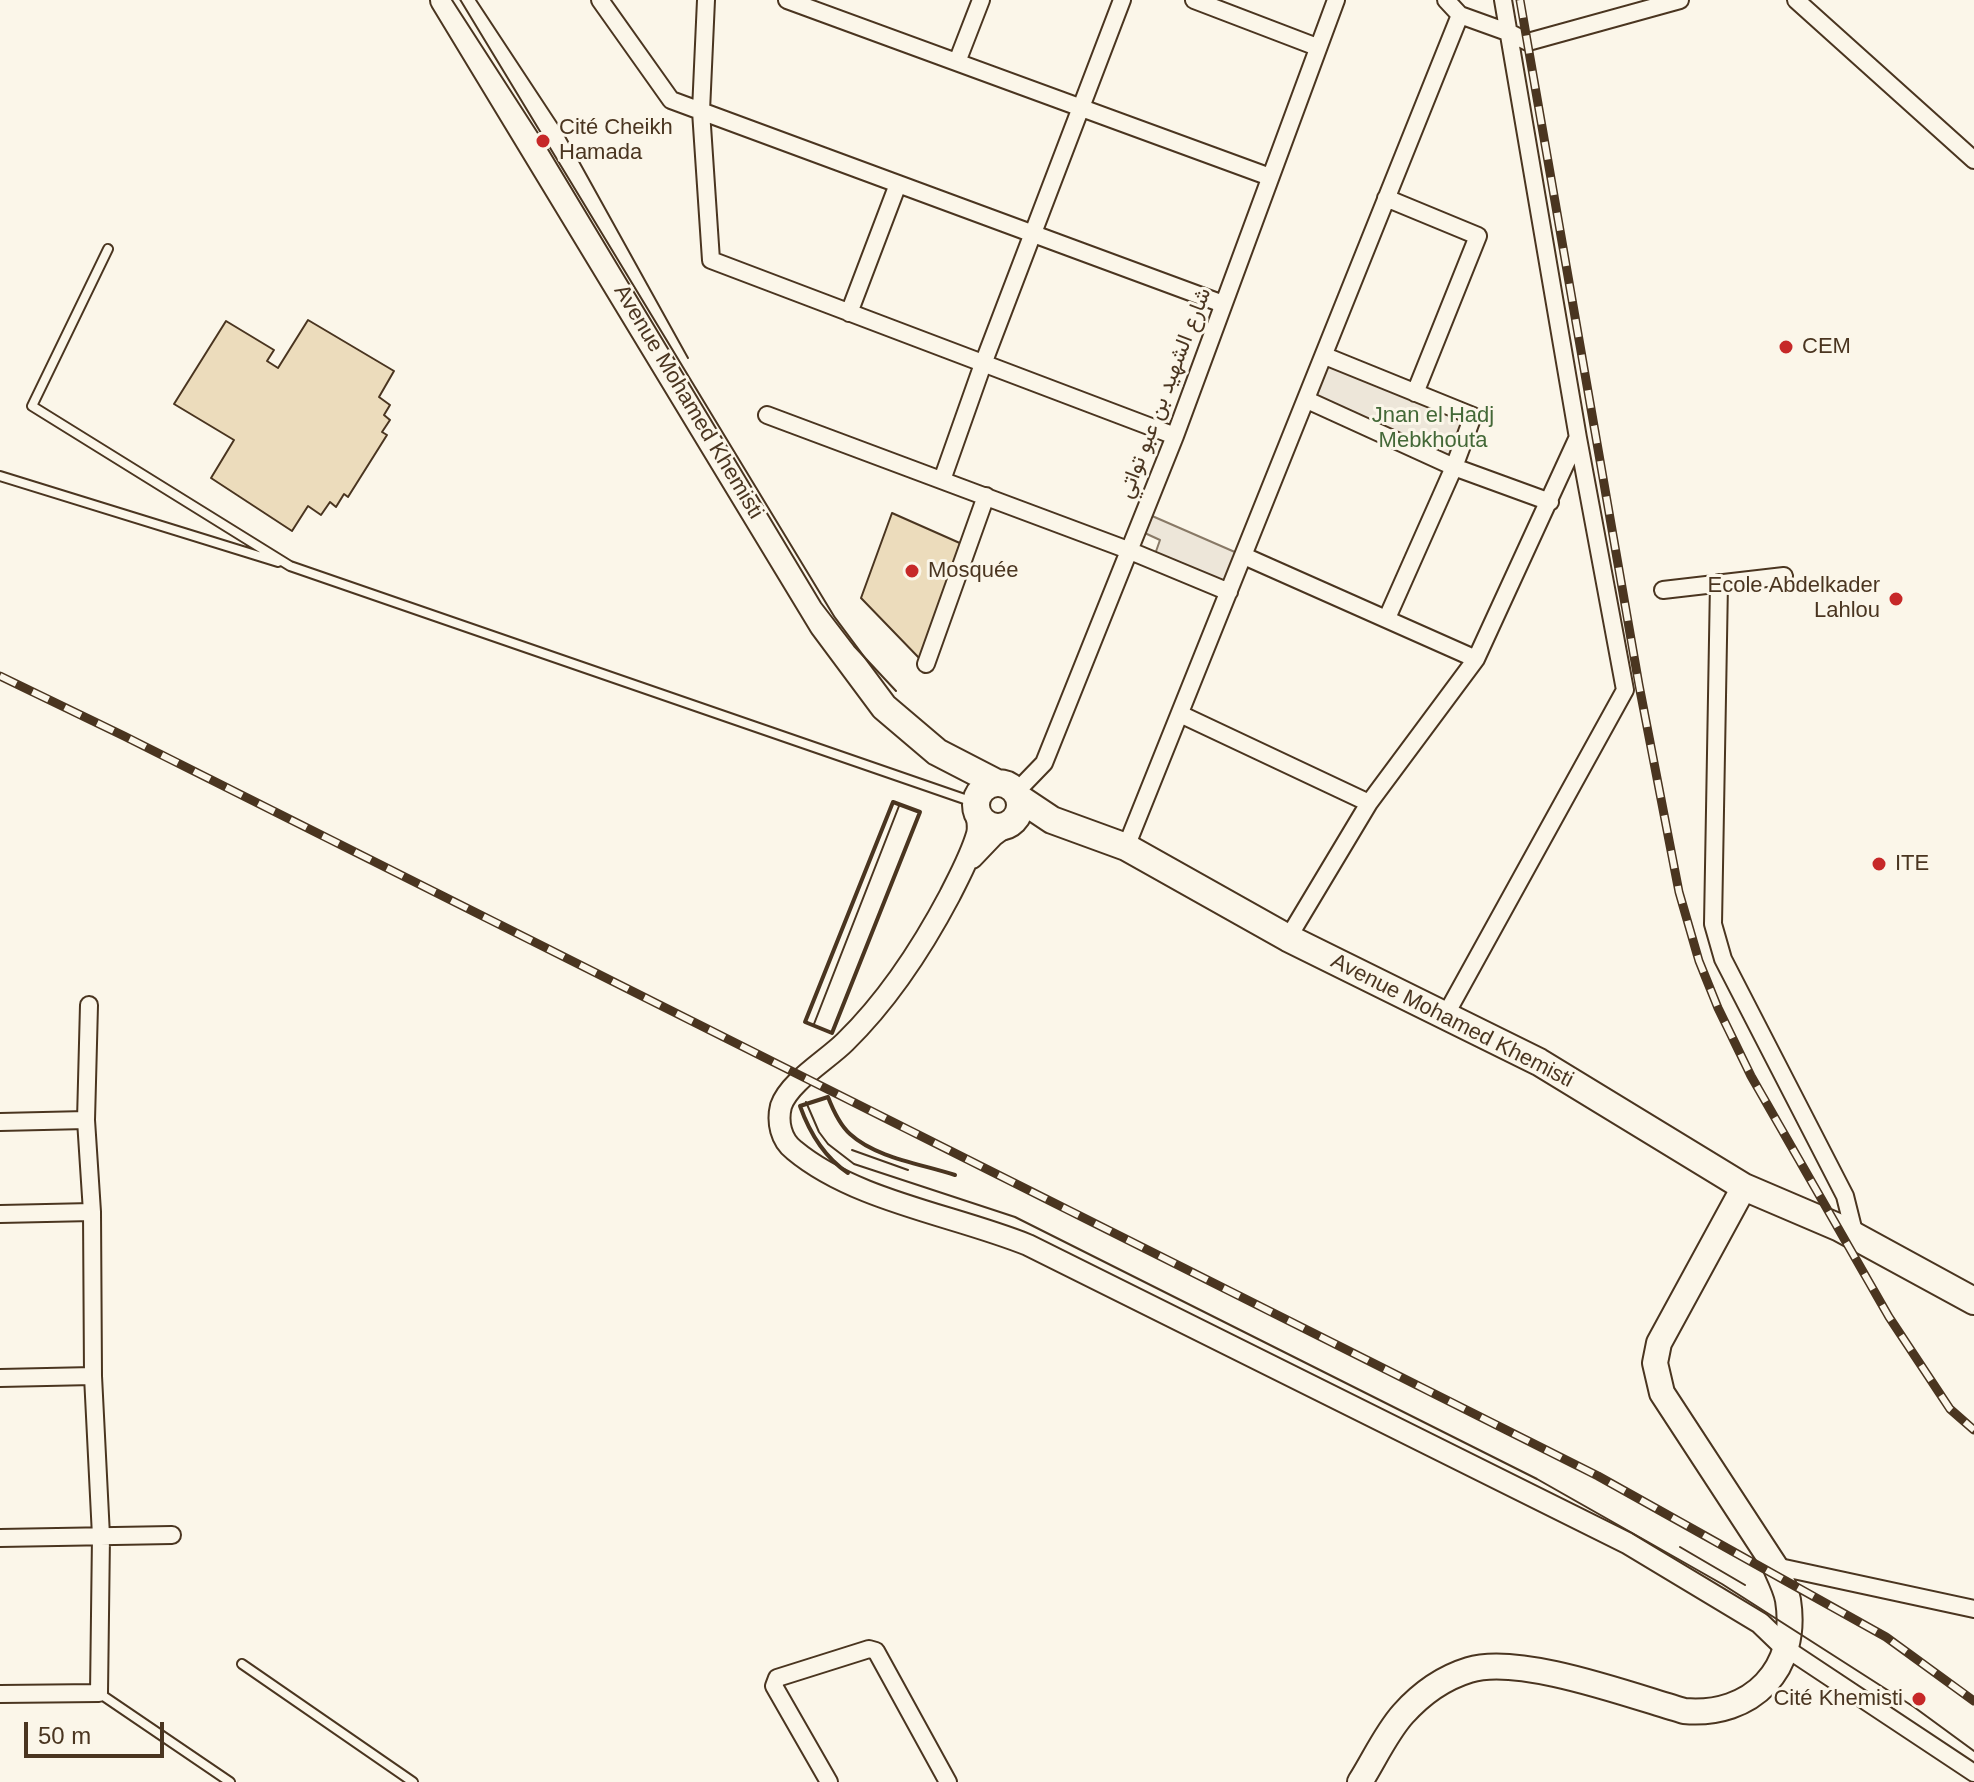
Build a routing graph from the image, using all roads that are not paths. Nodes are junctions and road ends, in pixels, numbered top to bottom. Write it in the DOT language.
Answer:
graph roads {
  1 [pos="444,0"];
  2 [pos="600,0"];
  3 [pos="706,0"];
  4 [pos="787,0"];
  5 [pos="981,0"];
  6 [pos="1122,0"];
  7 [pos="1194,0"];
  8 [pos="1336,0"];
  9 [pos="1446,0"];
  10 [pos="1503,0"];
  11 [pos="1680,0"];
  12 [pos="1796,0"];
  13 [pos="1460,15"];
  14 [pos="1510,33"];
  15 [pos="1317,47"];
  16 [pos="957,62"];
  17 [pos="1081,108"];
  18 [pos="701,111"];
  19 [pos="1974,160"];
  20 [pos="1270,177"];
  21 [pos="898,184"];
  22 [pos="1386,198"];
  23 [pos="1033,234"];
  24 [pos="108,249"];
  25 [pos="1223,304"];
  26 [pos="849,313"];
  27 [pos="1325,356"];
  28 [pos="983,364"];
  29 [pos="1415,393"];
  30 [pos="1307,400"];
  31 [pos="767,415"];
  32 [pos="1175,436"];
  33 [pos="1578,438"];
  34 [pos="1454,467"];
  35 [pos="0,476"];
  36 [pos="942,480"];
  37 [pos="986,496"];
  38 [pos="1550,502"];
  39 [pos="1128,550"];
  40 [pos="1244,556"];
  41 [pos="290,566"];
  42 [pos="1784,576"];
  43 [pos="1719,583"];
  44 [pos="1663,590"];
  45 [pos="1229,592"];
  46 [pos="1387,618"];
  47 [pos="1476,659"];
  48 [pos="926,664"];
  49 [pos="1180,714"];
  50 [pos="998,803"];
  51 [pos="1369,803"];
  52 [pos="1126,847"];
  53 [pos="964,867"];
  54 [pos="1288,938"];
  55 [pos="89,1005"];
  56 [pos="1445,1016"];
  57 [pos="86,1120"];
  58 [pos="0,1122"];
  59 [pos="1744,1187"];
  60 [pos="92,1212"];
  61 [pos="0,1214"];
  62 [pos="1855,1236"];
  63 [pos="1974,1301"];
  64 [pos="93,1376"];
  65 [pos="0,1378"];
  66 [pos="172,1535"];
  67 [pos="101,1536"];
  68 [pos="0,1538"];
  69 [pos="1775,1566"];
  70 [pos="1974,1609"];
  71 [pos="1787,1649"];
  72 [pos="242,1664"];
  73 [pos="99,1693"];
  74 [pos="0,1694"];
  75 [pos="1974,1773"];
  76 [pos="230,1782"];
  77 [pos="413,1782"];
  78 [pos="829,1782"];
  79 [pos="948,1782"];
  80 [pos="1360,1782"];
  1 -- 50 [label="main road, Avenue Mohamed Khemisti"];
  2 -- 18 [label="street"];
  3 -- 18 [label="street"];
  4 -- 16 [label="street"];
  5 -- 16 [label="street"];
  6 -- 17 [label="street"];
  7 -- 15 [label="street"];
  8 -- 15 [label="street, شارع الشهيد بن عبو تواتي"];
  9 -- 13 [label="street"];
  10 -- 14 [label="street"];
  11 -- 14 [label="street"];
  12 -- 19 [label="street"];
  13 -- 14 [label="street"];
  13 -- 22 [label="street"];
  14 -- 33 [label="street"];
  15 -- 20 [label="street, شارع الشهيد بن عبو تواتي"];
  16 -- 17 [label="street"];
  17 -- 20 [label="street"];
  17 -- 23 [label="street"];
  18 -- 21 [label="street"];
  18 -- 26 [label="street"];
  20 -- 25 [label="street, شارع الشهيد بن عبو تواتي"];
  21 -- 23 [label="street"];
  21 -- 26 [label="street"];
  22 -- 27 [label="street"];
  22 -- 29 [label="street"];
  23 -- 25 [label="street"];
  23 -- 28 [label="street"];
  24 -- 41 [label="lane"];
  25 -- 32 [label="street, شارع الشهيد بن عبو تواتي"];
  26 -- 28 [label="street"];
  27 -- 29 [label="street"];
  27 -- 30 [label="street"];
  28 -- 32 [label="street"];
  28 -- 36 [label="street"];
  29 -- 34 [label="street"];
  30 -- 34 [label="street"];
  30 -- 40 [label="street"];
  31 -- 36 [label="street"];
  32 -- 39 [label="street, شارع الشهيد بن عبو تواتي"];
  33 -- 38 [label="street"];
  33 -- 56 [label="street"];
  34 -- 38 [label="street"];
  34 -- 46 [label="street"];
  35 -- 41 [label="lane"];
  36 -- 37 [label="street"];
  37 -- 39 [label="street"];
  37 -- 48 [label="street"];
  38 -- 47 [label="street"];
  39 -- 45 [label="street"];
  39 -- 50 [label="street, شارع الشهيد بن عبو تواتي"];
  40 -- 45 [label="street"];
  40 -- 46 [label="street"];
  41 -- 50 [label="lane"];
  42 -- 43 [label="street"];
  43 -- 44 [label="street"];
  43 -- 62 [label="street"];
  45 -- 49 [label="street"];
  46 -- 47 [label="street"];
  47 -- 51 [label="street"];
  49 -- 51 [label="street"];
  49 -- 52 [label="street"];
  50 -- 52 [label="main road, Avenue Mohamed Khemisti"];
  50 -- 53 [label="street"];
  50 -- 53 [label="street"];
  51 -- 54 [label="street"];
  52 -- 54 [label="main road, Avenue Mohamed Khemisti"];
  53 -- 71 [label="street"];
  54 -- 56 [label="main road, Avenue Mohamed Khemisti"];
  55 -- 57 [label="street"];
  56 -- 59 [label="main road, Avenue Mohamed Khemisti"];
  57 -- 58 [label="street"];
  57 -- 60 [label="street"];
  59 -- 62 [label="main road, Avenue Mohamed Khemisti"];
  59 -- 69 [label="main road"];
  60 -- 61 [label="street"];
  60 -- 64 [label="street"];
  62 -- 63 [label="main road, Avenue Mohamed Khemisti"];
  64 -- 65 [label="street"];
  64 -- 67 [label="street"];
  66 -- 67 [label="street"];
  67 -- 68 [label="street"];
  67 -- 73 [label="street"];
  69 -- 70 [label="street"];
  69 -- 71 [label="main road"];
  71 -- 75 [label="street"];
  71 -- 80 [label="main road"];
  72 -- 77 [label="lane"];
  73 -- 74 [label="street"];
  73 -- 76 [label="lane"];
  78 -- 79 [label="street"];
}
